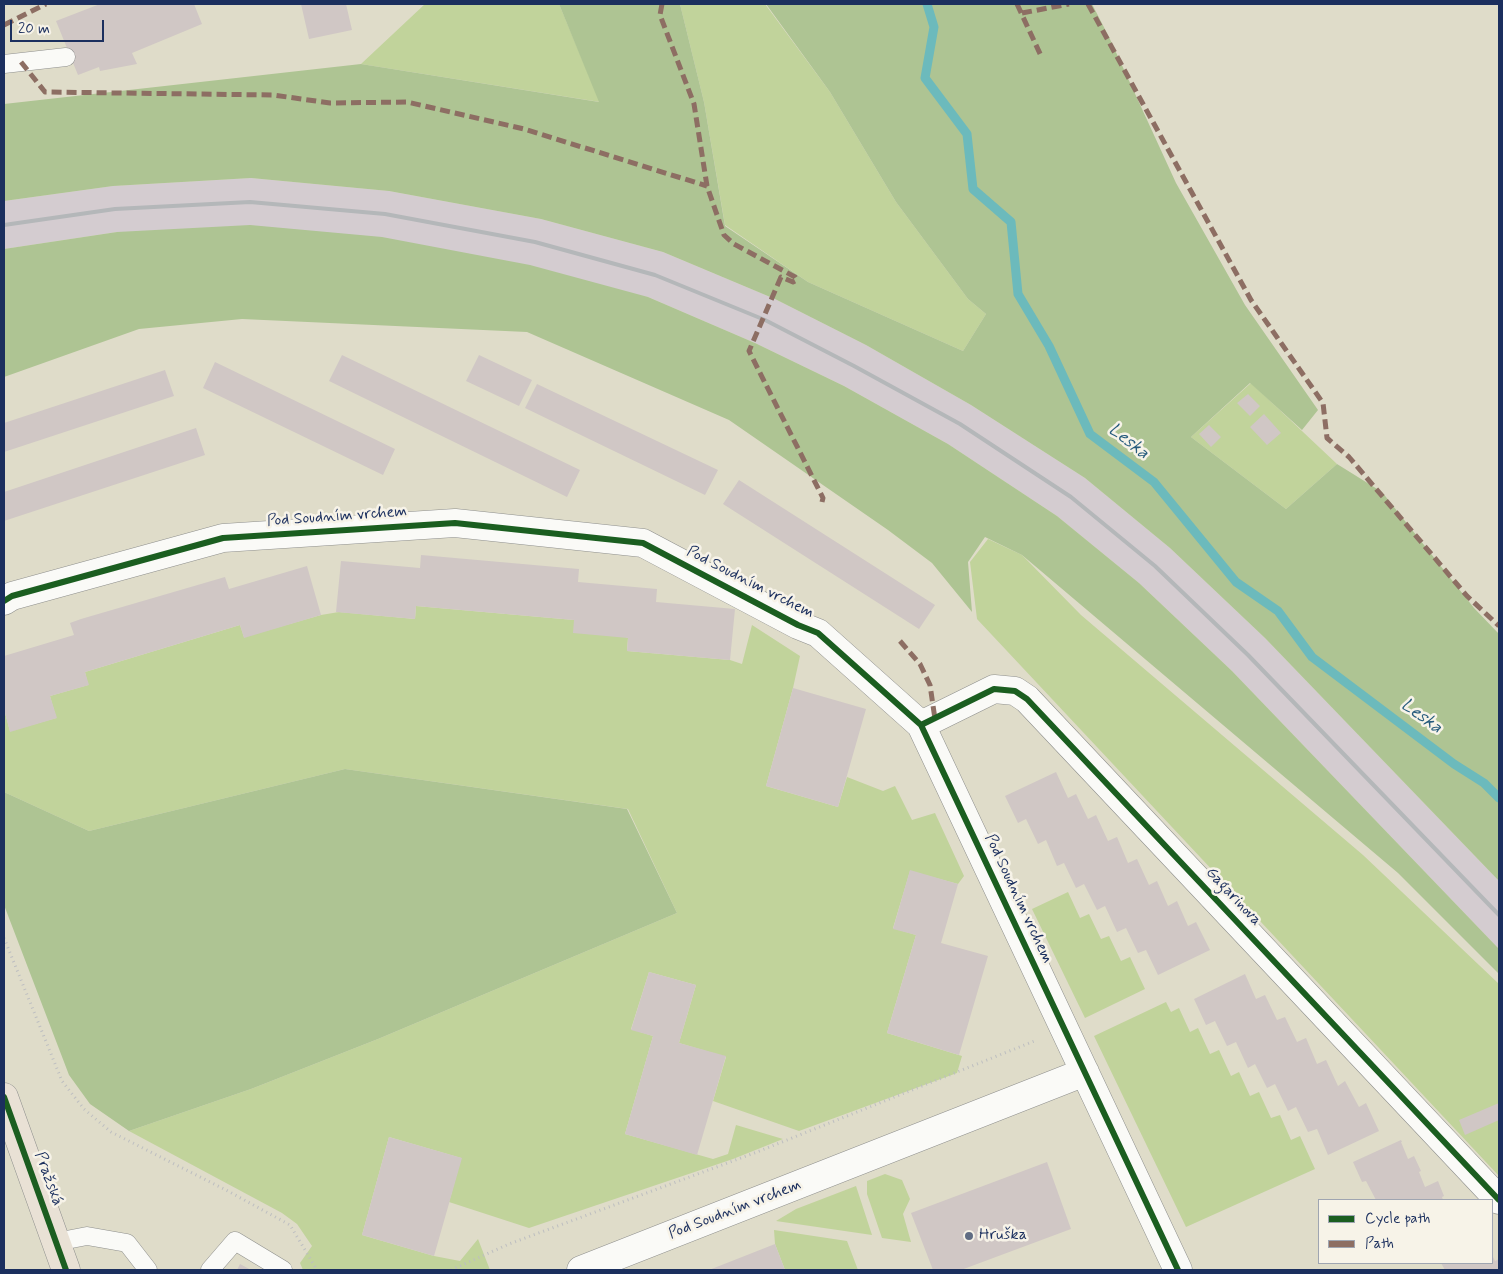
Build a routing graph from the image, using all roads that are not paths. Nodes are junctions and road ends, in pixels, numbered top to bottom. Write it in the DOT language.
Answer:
graph roads {
  1 [pos="66,57"];
  2 [pos="4,64"];
  3 [pos="4,601"];
  4 [pos="921,725"];
  5 [pos="1084,1072"];
  6 [pos="4,1097"];
  7 [pos="1499,1200"];
  8 [pos="56,1242"];
  9 [pos="66,1270"];
  10 [pos="148,1270"];
  11 [pos="210,1270"];
  12 [pos="283,1270"];
  13 [pos="581,1270"];
  14 [pos="1178,1270"];
  1 -- 2 [label="lane"];
  3 -- 4 [label="street, Pod Soudním vrchem"];
  4 -- 5 [label="street, Pod Soudním vrchem"];
  4 -- 7 [label="street, Gagarinova"];
  5 -- 13 [label="street, Pod Soudním vrchem"];
  5 -- 14 [label="street, Pod Soudním vrchem"];
  6 -- 8 [label="main road, Pražská"];
  8 -- 9 [label="main road, Pražská"];
  8 -- 10 [label="lane"];
  11 -- 12 [label="lane"];
}
